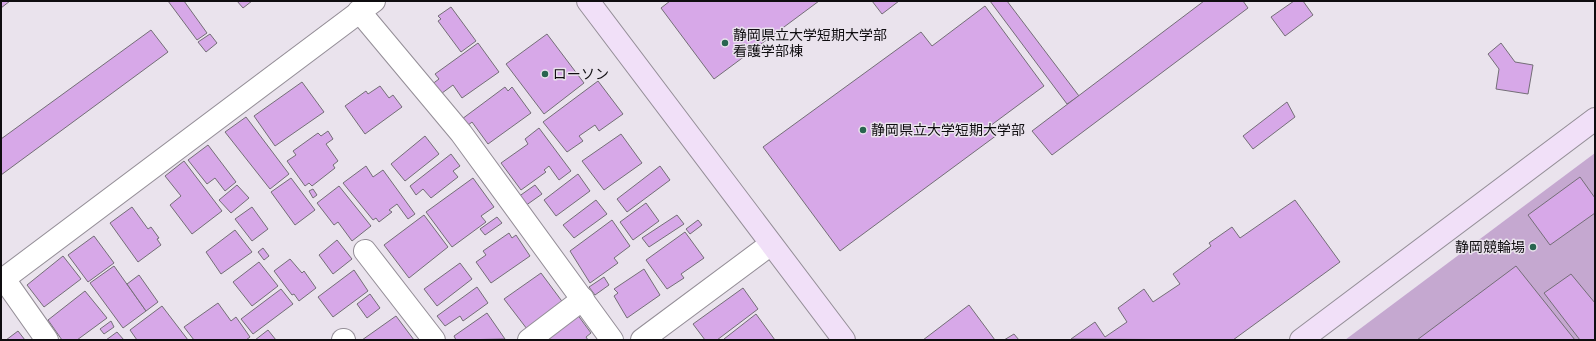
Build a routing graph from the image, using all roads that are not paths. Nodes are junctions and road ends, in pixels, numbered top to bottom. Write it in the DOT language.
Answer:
graph roads {
  1 [pos="588,1"];
  2 [pos="366,6"];
  3 [pos="1595,119"];
  4 [pos="771,244"];
  5 [pos="366,251"];
  6 [pos="4,273"];
  7 [pos="583,300"];
  8 [pos="47,340"];
  9 [pos="434,340"];
  10 [pos="529,340"];
  11 [pos="612,340"];
  12 [pos="642,340"];
  13 [pos="844,340"];
  14 [pos="1301,340"];
  1 -- 4 [label="street"];
  2 -- 6 [label="street"];
  2 -- 7 [label="street"];
  3 -- 14 [label="street"];
  4 -- 12 [label="street"];
  4 -- 13 [label="street"];
  5 -- 9 [label="street"];
  6 -- 8 [label="street"];
  7 -- 10 [label="street"];
  7 -- 11 [label="street"];
}
